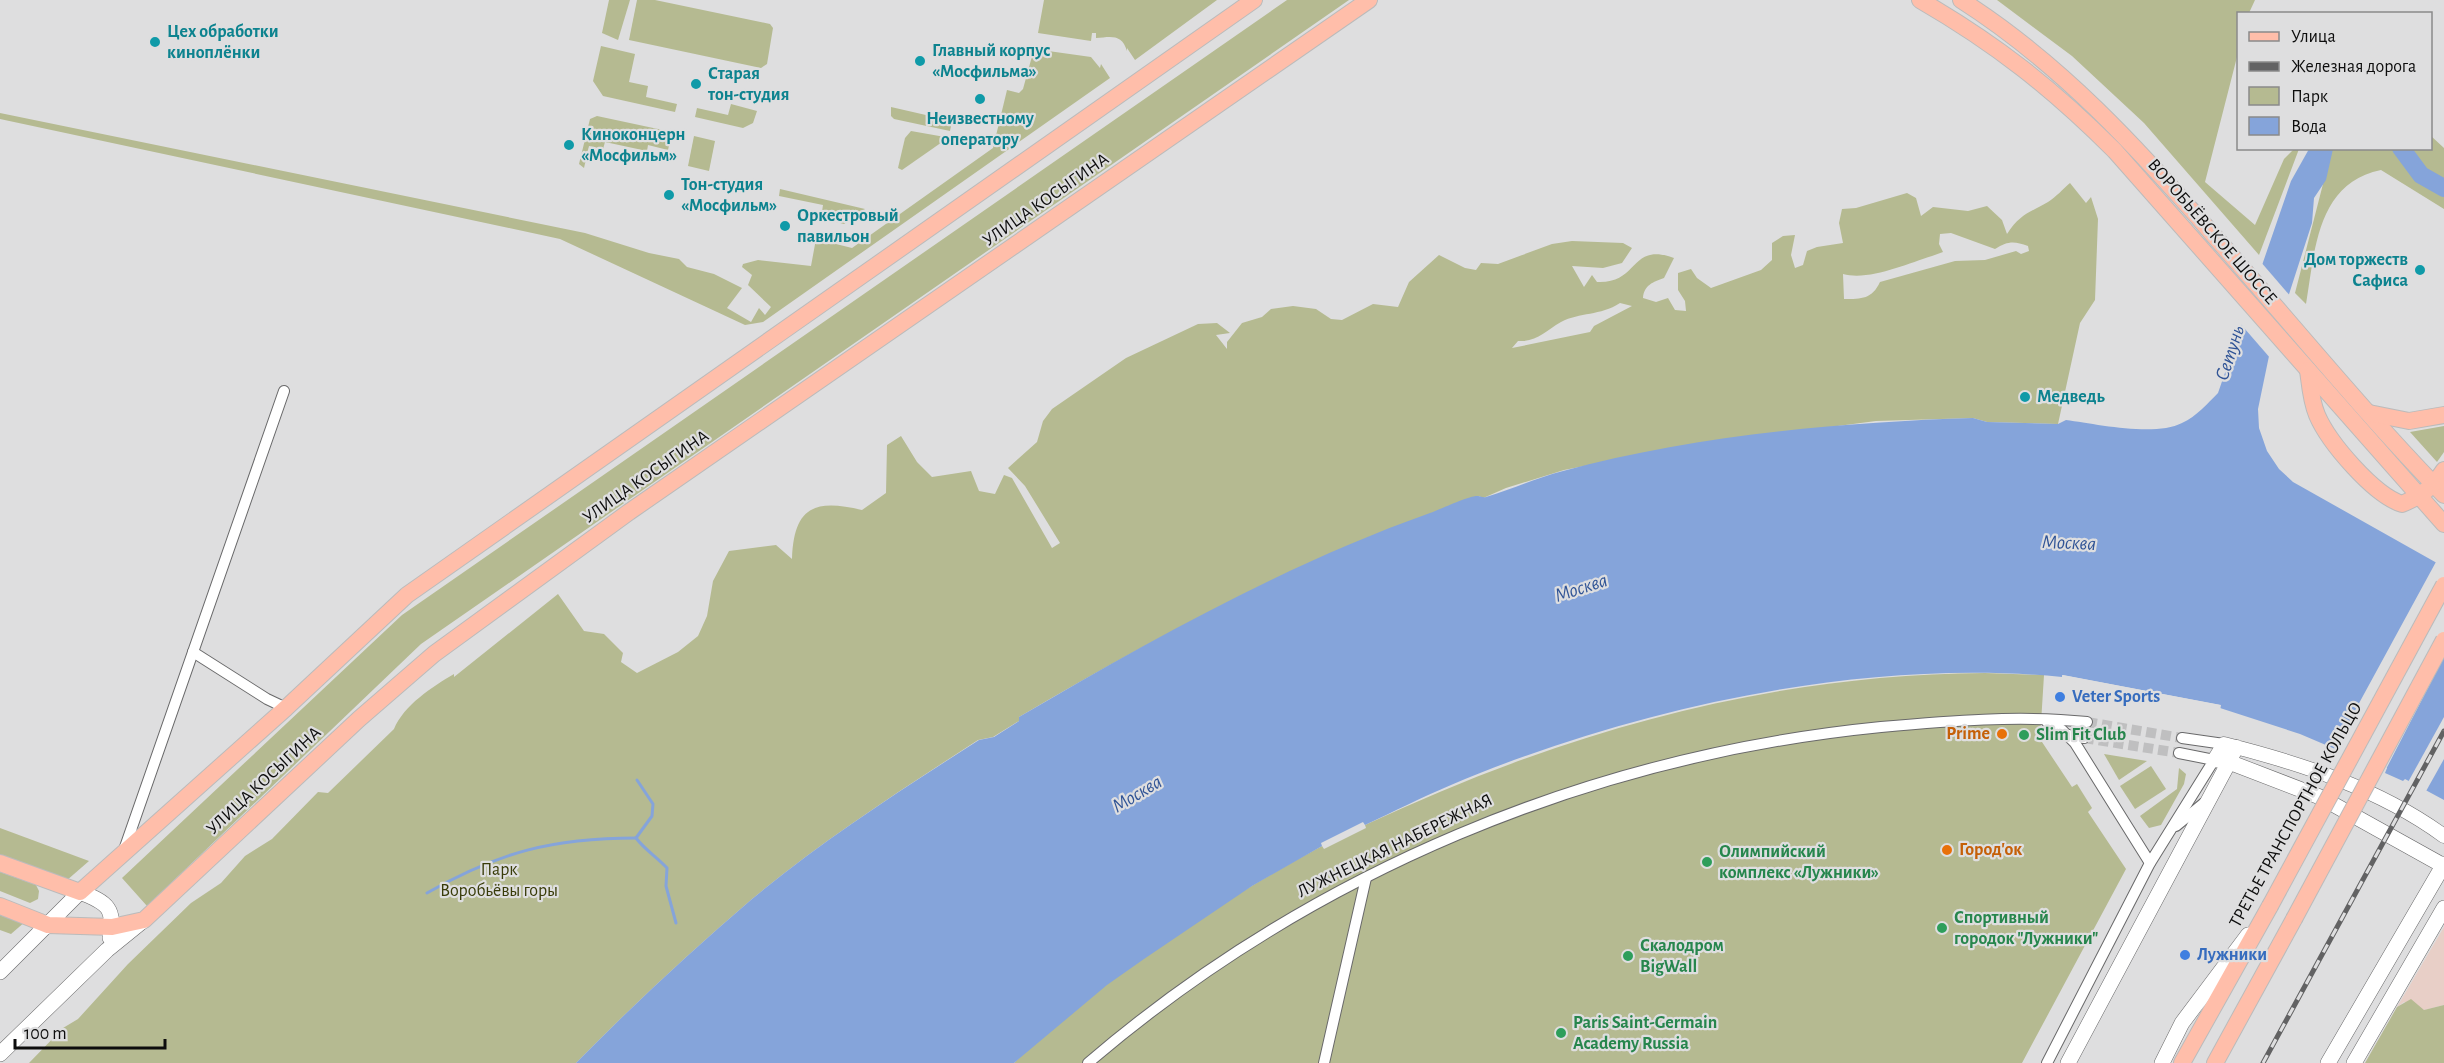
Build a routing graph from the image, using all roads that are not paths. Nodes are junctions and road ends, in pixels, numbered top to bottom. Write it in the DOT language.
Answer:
graph roads {
  1 [pos="1254,0"];
  2 [pos="1369,0"];
  3 [pos="1920,0"];
  4 [pos="1960,0"];
  5 [pos="2308,369"];
  6 [pos="284,391"];
  7 [pos="2369,413"];
  8 [pos="2444,415"];
  9 [pos="2444,470"];
  10 [pos="2439,490"];
  11 [pos="2418,497"];
  12 [pos="2444,524"];
  13 [pos="2444,585"];
  14 [pos="2444,640"];
  15 [pos="193,652"];
  16 [pos="286,708"];
  17 [pos="2044,720"];
  18 [pos="2087,722"];
  19 [pos="2068,735"];
  20 [pos="2084,738"];
  21 [pos="2182,738"];
  22 [pos="2230,746"];
  23 [pos="2179,753"];
  24 [pos="2222,761"];
  25 [pos="2208,799"];
  26 [pos="2169,832"];
  27 [pos="2444,836"];
  28 [pos="123,852"];
  29 [pos="2150,862"];
  30 [pos="0,863"];
  31 [pos="2444,865"];
  32 [pos="1366,878"];
  33 [pos="80,892"];
  34 [pos="0,906"];
  35 [pos="2444,908"];
  36 [pos="2265,914"];
  37 [pos="144,920"];
  38 [pos="48,925"];
  39 [pos="112,927"];
  40 [pos="107,950"];
  41 [pos="0,972"];
  42 [pos="0,1054"];
  43 [pos="1088,1063"];
  44 [pos="1324,1063"];
  45 [pos="2047,1063"];
  46 [pos="2068,1063"];
  47 [pos="2162,1063"];
  48 [pos="2182,1063"];
  49 [pos="2215,1063"];
  50 [pos="2328,1063"];
  51 [pos="2354,1063"];
  1 -- 16 [label="main road"];
  2 -- 37 [label="main road, УЛИЦА КОСЫГИНА"];
  3 -- 5 [label="main road, ВОРОБЬЁВСКОЕ ШОССЕ"];
  4 -- 7 [label="main road, ВОРОБЬЁВСКОЕ ШОССЕ"];
  5 -- 11 [label="main road, ВОРОБЬЁВСКОЕ ШОССЕ"];
  5 -- 11 [label="main road"];
  6 -- 15 [label="street"];
  7 -- 8 [label="main road"];
  7 -- 10 [label="main road, ВОРОБЬЁВСКОЕ ШОССЕ"];
  9 -- 10 [label="main road"];
  10 -- 11 [label="main road"];
  11 -- 12 [label="main road, ВОРОБЬЁВСКОЕ ШОССЕ"];
  13 -- 36 [label="main road, ТРЕТЬЕ ТРАНСПОРТНОЕ КОЛЬЦО, bridge"];
  14 -- 49 [label="main road, bridge"];
  15 -- 16 [label="street"];
  15 -- 28 [label="street"];
  16 -- 28 [label="main road"];
  17 -- 18 [label="street, ЛУЖНЕЦКАЯ НАБЕРЕЖНАЯ"];
  17 -- 19 [label="street"];
  17 -- 32 [label="street, ЛУЖНЕЦКАЯ НАБЕРЕЖНАЯ"];
  19 -- 20 [label="street"];
  19 -- 29 [label="street"];
  21 -- 22 [label="street"];
  22 -- 24 [label="street"];
  22 -- 27 [label="street"];
  23 -- 24 [label="street"];
  24 -- 25 [label="main road"];
  24 -- 26 [label="street"];
  24 -- 31 [label="main road"];
  25 -- 26 [label="street"];
  25 -- 46 [label="main road"];
  26 -- 29 [label="street"];
  28 -- 33 [label="main road"];
  29 -- 45 [label="street"];
  30 -- 33 [label="main road"];
  31 -- 50 [label="main road"];
  32 -- 43 [label="street, ЛУЖНЕЦКАЯ НАБЕРЕЖНАЯ"];
  32 -- 44 [label="street"];
  33 -- 38 [label="main road"];
  33 -- 39 [label="main road"];
  34 -- 38 [label="main road"];
  35 -- 51 [label="main road"];
  36 -- 47 [label="main road"];
  36 -- 48 [label="main road, ТРЕТЬЕ ТРАНСПОРТНОЕ КОЛЬЦО"];
  37 -- 39 [label="main road"];
  37 -- 40 [label="main road, УЛИЦА КОСЫГИНА"];
  38 -- 39 [label="main road"];
  38 -- 41 [label="main road"];
  39 -- 40 [label="main road"];
  40 -- 42 [label="main road, УЛИЦА КОСЫГИНА"];
}
